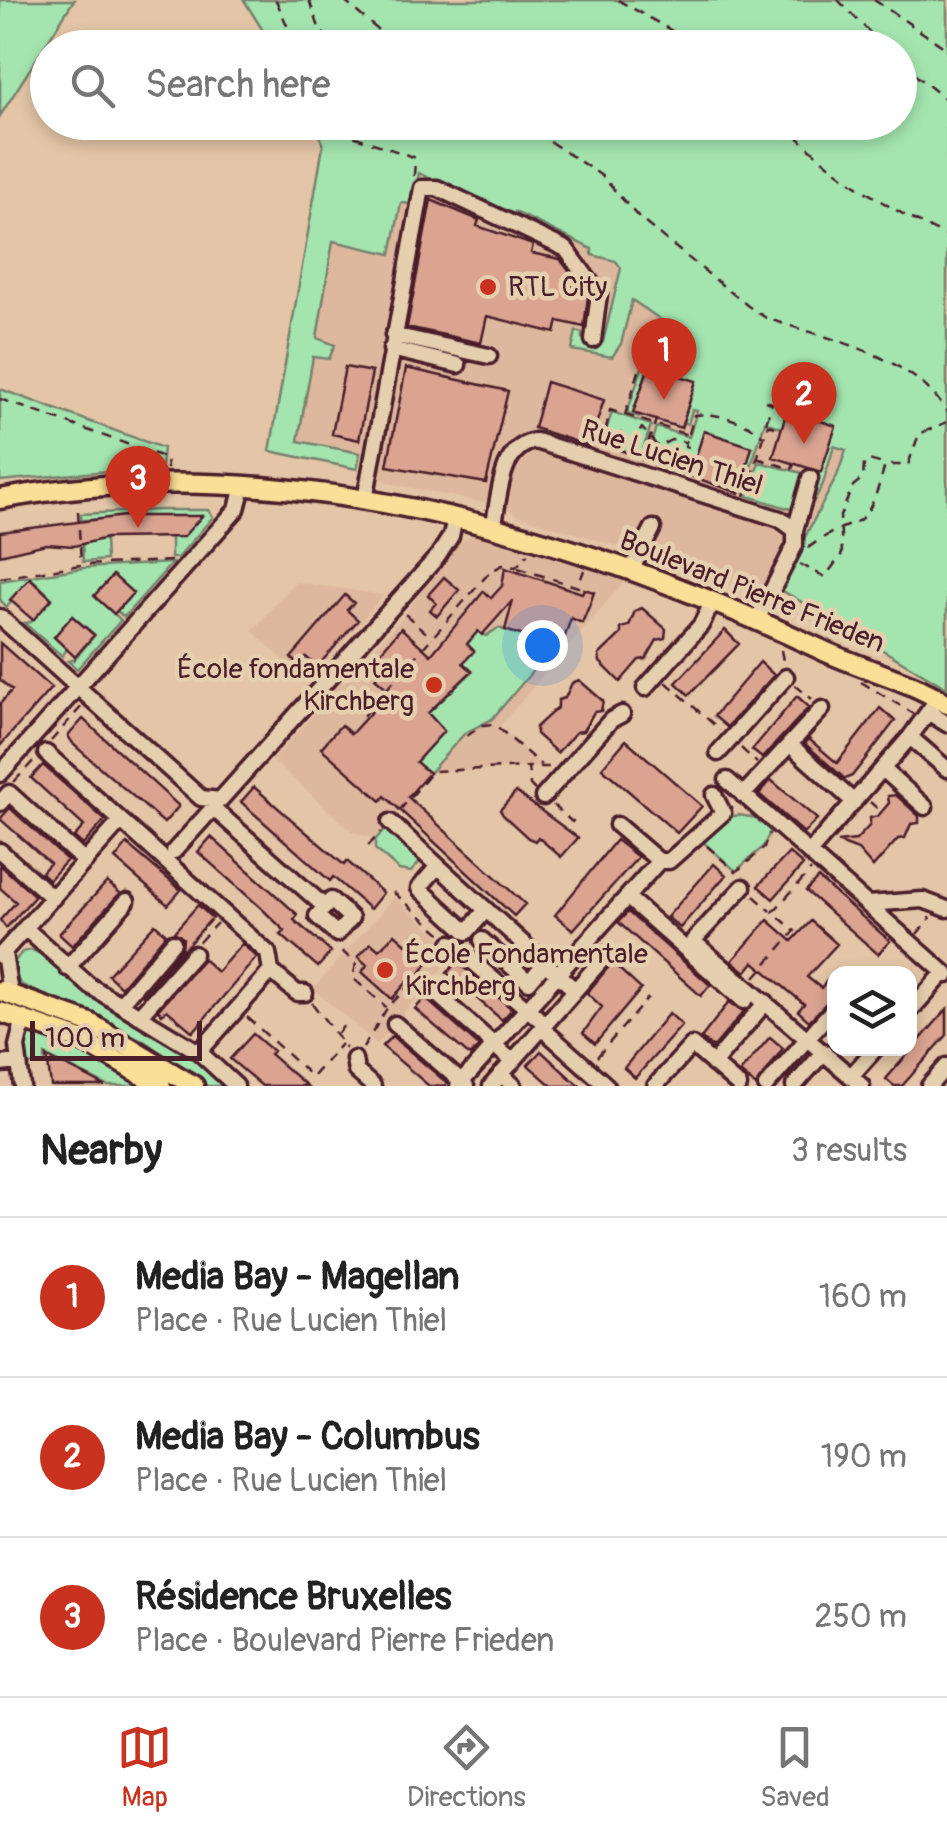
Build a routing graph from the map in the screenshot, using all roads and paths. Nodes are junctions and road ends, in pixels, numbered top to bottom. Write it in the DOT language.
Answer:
graph roads {
  1 [pos="276,0"];
  2 [pos="309,0"];
  3 [pos="343,0"];
  4 [pos="618,0"];
  5 [pos="838,0"];
  6 [pos="874,0"];
  7 [pos="289,30"];
  8 [pos="320,30"];
  9 [pos="378,30"];
  10 [pos="670,30"];
  11 [pos="867,30"];
  12 [pos="947,49"];
  13 [pos="917,76"];
  14 [pos="947,100"];
  15 [pos="364,140"];
  16 [pos="547,140"];
  17 [pos="800,140"];
  18 [pos="416,158"];
  19 [pos="947,236"];
  20 [pos="593,340"];
  21 [pos="392,342"];
  22 [pos="489,356"];
  23 [pos="643,359"];
  24 [pos="458,365"];
  25 [pos="636,382"];
  26 [pos="642,385"];
  27 [pos="0,398"];
  28 [pos="765,401"];
  29 [pos="947,412"];
  30 [pos="625,415"];
  31 [pos="598,418"];
  32 [pos="606,421"];
  33 [pos="655,422"];
  34 [pos="947,422"];
  35 [pos="768,425"];
  36 [pos="782,429"];
  37 [pos="688,436"];
  38 [pos="650,437"];
  39 [pos="764,437"];
  40 [pos="686,442"];
  41 [pos="600,444"];
  42 [pos="698,450"];
  43 [pos="757,458"];
  44 [pos="794,464"];
  45 [pos="686,465"];
  46 [pos="884,465"];
  47 [pos="168,470"];
  48 [pos="684,475"];
  49 [pos="810,478"];
  50 [pos="242,486"];
  51 [pos="0,499"];
  52 [pos="365,500"];
  53 [pos="742,506"];
  54 [pos="78,512"];
  55 [pos="455,518"];
  56 [pos="493,528"];
  57 [pos="653,528"];
  58 [pos="794,530"];
  59 [pos="842,532"];
  60 [pos="530,551"];
  61 [pos="190,562"];
  62 [pos="81,565"];
  63 [pos="516,567"];
  64 [pos="585,568"];
  65 [pos="631,570"];
  66 [pos="0,578"];
  67 [pos="713,600"];
  68 [pos="412,602"];
  69 [pos="0,618"];
  70 [pos="757,620"];
  71 [pos="432,638"];
  72 [pos="657,674"];
  73 [pos="847,674"];
  74 [pos="786,677"];
  75 [pos="78,687"];
  76 [pos="645,688"];
  77 [pos="938,705"];
  78 [pos="822,709"];
  79 [pos="910,711"];
  80 [pos="622,714"];
  81 [pos="363,716"];
  82 [pos="947,724"];
  83 [pos="467,736"];
  84 [pos="910,737"];
  85 [pos="730,739"];
  86 [pos="796,750"];
  87 [pos="46,753"];
  88 [pos="718,753"];
  89 [pos="528,767"];
  90 [pos="544,767"];
  91 [pos="884,769"];
  92 [pos="947,770"];
  93 [pos="766,771"];
  94 [pos="0,774"];
  95 [pos="727,780"];
  96 [pos="714,794"];
  97 [pos="744,795"];
  98 [pos="543,797"];
  99 [pos="854,802"];
  100 [pos="0,803"];
  101 [pos="214,804"];
  102 [pos="925,806"];
  103 [pos="121,821"];
  104 [pos="390,822"];
  105 [pos="776,824"];
  106 [pos="617,825"];
  107 [pos="699,839"];
  108 [pos="368,846"];
  109 [pos="0,851"];
  110 [pos="174,852"];
  111 [pos="814,857"];
  112 [pos="658,861"];
  113 [pos="85,862"];
  114 [pos="438,866"];
  115 [pos="742,886"];
  116 [pos="394,892"];
  117 [pos="627,897"];
  118 [pos="53,898"];
  119 [pos="128,900"];
  120 [pos="867,904"];
  121 [pos="325,907"];
  122 [pos="944,907"];
  123 [pos="486,910"];
  124 [pos="224,914"];
  125 [pos="26,928"];
  126 [pos="482,940"];
  127 [pos="173,942"];
  128 [pos="451,942"];
  129 [pos="910,942"];
  130 [pos="195,950"];
  131 [pos="342,951"];
  132 [pos="2,954"];
  133 [pos="606,954"];
  134 [pos="545,963"];
  135 [pos="67,968"];
  136 [pos="270,971"];
  137 [pos="557,974"];
  138 [pos="945,974"];
  139 [pos="430,988"];
  140 [pos="575,990"];
  141 [pos="748,990"];
  142 [pos="5,992"];
  143 [pos="305,993"];
  144 [pos="648,998"];
  145 [pos="766,1002"];
  146 [pos="120,1004"];
  147 [pos="917,1004"];
  148 [pos="238,1008"];
  149 [pos="388,1008"];
  150 [pos="527,1009"];
  151 [pos="0,1012"];
  152 [pos="139,1016"];
  153 [pos="827,1016"];
  154 [pos="24,1018"];
  155 [pos="346,1024"];
  156 [pos="395,1024"];
  157 [pos="543,1026"];
  158 [pos="336,1035"];
  159 [pos="808,1038"];
  160 [pos="342,1043"];
  161 [pos="494,1045"];
  162 [pos="199,1052"];
  163 [pos="824,1052"];
  164 [pos="871,1056"];
  165 [pos="354,1059"];
  166 [pos="19,1062"];
  167 [pos="512,1062"];
  168 [pos="0,1064"];
  169 [pos="714,1064"];
  170 [pos="947,1066"];
  171 [pos="587,1068"];
  172 [pos="496,1080"];
  173 [pos="857,1081"];
  174 [pos="462,1085"];
  175 [pos="22,1086"];
  176 [pos="161,1086"];
  177 [pos="194,1086"];
  178 [pos="236,1086"];
  179 [pos="372,1086"];
  180 [pos="514,1086"];
  181 [pos="607,1086"];
  182 [pos="656,1086"];
  183 [pos="739,1086"];
  184 [pos="766,1086"];
  185 [pos="794,1086"];
  186 [pos="929,1086"];
  1 -- 7 [label="path"];
  2 -- 8 [label="path"];
  3 -- 9 [label="path"];
  4 -- 10 [label="path"];
  5 -- 11 [label="path"];
  6 -- 12 [label="path"];
  13 -- 14 [label="path"];
  15 -- 18 [label="path"];
  16 -- 29 [label="path"];
  17 -- 19 [label="path"];
  20 -- 21 [label="street"];
  21 -- 22 [label="street"];
  21 -- 24 [label="street"];
  21 -- 52 [label="street"];
  23 -- 25 [label="path"];
  25 -- 26 [label="path"];
  25 -- 30 [label="path"];
  27 -- 47 [label="path"];
  28 -- 35 [label="path"];
  30 -- 32 [label="path"];
  30 -- 33 [label="path"];
  31 -- 32 [label="path"];
  32 -- 41 [label="path"];
  33 -- 37 [label="path"];
  33 -- 38 [label="path"];
  34 -- 46 [label="path"];
  35 -- 36 [label="path"];
  35 -- 39 [label="path"];
  37 -- 39 [label="path"];
  37 -- 40 [label="path"];
  38 -- 40 [label="path"];
  38 -- 41 [label="path"];
  38 -- 41 [label="path"];
  39 -- 43 [label="path"];
  40 -- 42 [label="path"];
  43 -- 44 [label="path"];
  43 -- 53 [label="path"];
  45 -- 48 [label="path"];
  46 -- 59 [label="path"];
  46 -- 59 [label="path"];
  49 -- 58 [label="street"];
  50 -- 51 [label="main road, Boulevard Pierre Frieden"];
  50 -- 52 [label="main road, Boulevard Pierre Frieden"];
  50 -- 61 [label="street"];
  52 -- 55 [label="main road, Boulevard Pierre Frieden"];
  53 -- 56 [label="street, Rue Lucien Thiel"];
  53 -- 58 [label="street, Rue Lucien Thiel"];
  54 -- 62 [label="path"];
  55 -- 56 [label="main road, Boulevard Pierre Frieden"];
  55 -- 101 [label="street"];
  56 -- 65 [label="main road, Boulevard Pierre Frieden"];
  57 -- 65 [label="street"];
  58 -- 70 [label="street"];
  59 -- 59 [label="path"];
  60 -- 63 [label="path"];
  61 -- 62 [label="path"];
  61 -- 75 [label="street"];
  62 -- 66 [label="path"];
  63 -- 64 [label="path"];
  63 -- 71 [label="path"];
  65 -- 67 [label="main road, Boulevard Pierre Frieden"];
  67 -- 70 [label="main road, Boulevard Pierre Frieden"];
  67 -- 72 [label="street"];
  68 -- 71 [label="path"];
  69 -- 75 [label="street"];
  70 -- 77 [label="main road, Boulevard Pierre Frieden"];
  71 -- 81 [label="path"];
  72 -- 76 [label="street"];
  72 -- 85 [label="path"];
  73 -- 79 [label="path"];
  74 -- 85 [label="street"];
  75 -- 94 [label="street"];
  75 -- 101 [label="street"];
  77 -- 82 [label="street"];
  77 -- 84 [label="street"];
  78 -- 93 [label="street"];
  80 -- 98 [label="street"];
  83 -- 90 [label="path"];
  84 -- 91 [label="street"];
  84 -- 92 [label="street"];
  85 -- 88 [label="street"];
  85 -- 93 [label="path"];
  86 -- 99 [label="street"];
  87 -- 103 [label="street"];
  89 -- 104 [label="path"];
  91 -- 99 [label="street"];
  91 -- 102 [label="street"];
  93 -- 97 [label="street"];
  95 -- 97 [label="street"];
  96 -- 107 [label="street"];
  97 -- 105 [label="street"];
  99 -- 111 [label="street"];
  100 -- 113 [label="street"];
  101 -- 110 [label="street"];
  101 -- 121 [label="street"];
  103 -- 113 [label="street"];
  103 -- 124 [label="street"];
  104 -- 108 [label="path"];
  104 -- 114 [label="street"];
  105 -- 107 [label="path"];
  105 -- 111 [label="street"];
  106 -- 112 [label="street"];
  107 -- 112 [label="street"];
  109 -- 118 [label="street"];
  111 -- 120 [label="street"];
  111 -- 141 [label="path"];
  112 -- 117 [label="street"];
  113 -- 118 [label="street"];
  114 -- 123 [label="street"];
  114 -- 123 [label="street"];
  115 -- 141 [label="street"];
  116 -- 128 [label="path"];
  117 -- 137 [label="street"];
  117 -- 141 [label="street"];
  118 -- 125 [label="street"];
  119 -- 135 [label="street"];
  120 -- 122 [label="street"];
  120 -- 129 [label="street"];
  122 -- 129 [label="path"];
  123 -- 134 [label="street"];
  124 -- 130 [label="path"];
  124 -- 136 [label="street"];
  125 -- 132 [label="street"];
  125 -- 135 [label="street"];
  126 -- 134 [label="street"];
  127 -- 146 [label="street"];
  128 -- 149 [label="path"];
  128 -- 150 [label="street"];
  129 -- 138 [label="street"];
  130 -- 152 [label="street"];
  131 -- 149 [label="path"];
  132 -- 142 [label="street"];
  133 -- 140 [label="street"];
  134 -- 137 [label="street"];
  135 -- 146 [label="street"];
  136 -- 143 [label="street"];
  136 -- 148 [label="street"];
  137 -- 140 [label="street"];
  137 -- 150 [label="street"];
  138 -- 147 [label="street"];
  139 -- 161 [label="street"];
  140 -- 157 [label="street"];
  141 -- 145 [label="street"];
  142 -- 177 [label="main road"];
  143 -- 158 [label="path"];
  144 -- 171 [label="path"];
  145 -- 159 [label="street"];
  145 -- 169 [label="street"];
  146 -- 152 [label="street"];
  148 -- 160 [label="path"];
  148 -- 162 [label="street"];
  149 -- 165 [label="path"];
  150 -- 157 [label="street"];
  150 -- 161 [label="street"];
  151 -- 154 [label="main road"];
  152 -- 162 [label="street"];
  153 -- 159 [label="street"];
  154 -- 166 [label="street"];
  154 -- 176 [label="main road"];
  155 -- 158 [label="path"];
  156 -- 174 [label="street"];
  157 -- 167 [label="street"];
  157 -- 171 [label="street"];
  158 -- 160 [label="path"];
  159 -- 163 [label="street"];
  159 -- 184 [label="street"];
  160 -- 165 [label="path"];
  161 -- 167 [label="street"];
  161 -- 174 [label="street"];
  162 -- 178 [label="street"];
  163 -- 173 [label="street"];
  163 -- 185 [label="street"];
  164 -- 173 [label="street"];
  165 -- 179 [label="street"];
  166 -- 168 [label="street"];
  166 -- 175 [label="street"];
  167 -- 172 [label="street"];
  169 -- 182 [label="street"];
  169 -- 183 [label="street"];
  170 -- 186 [label="street"];
  171 -- 181 [label="street"];
  172 -- 180 [label="street"];
}
